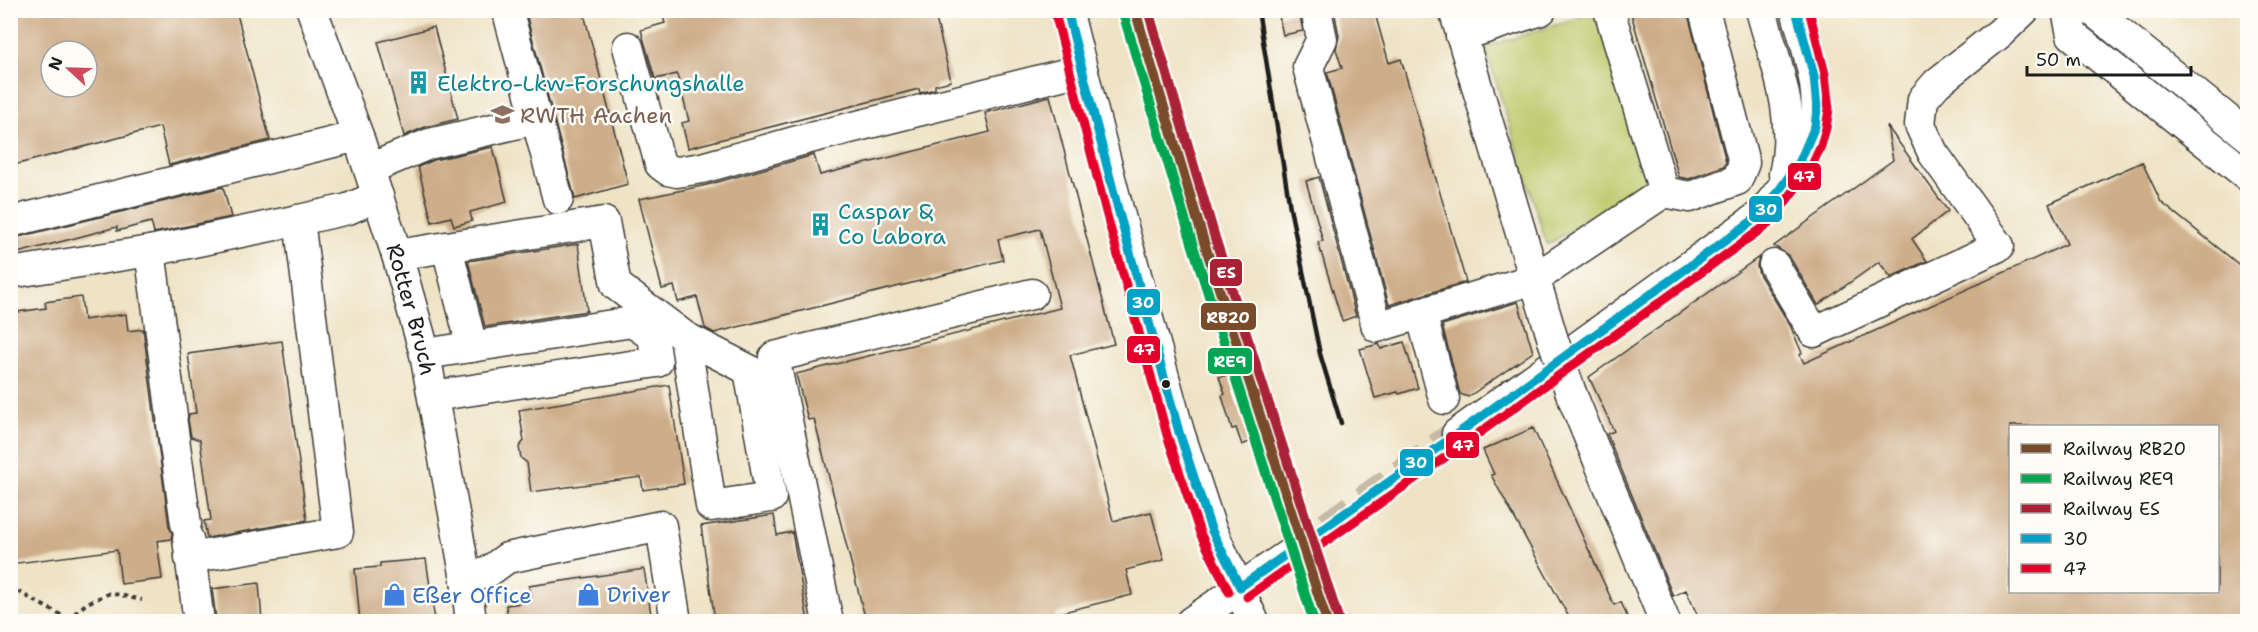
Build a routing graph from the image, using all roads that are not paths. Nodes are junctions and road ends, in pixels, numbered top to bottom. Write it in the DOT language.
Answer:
graph roads {
  1 [pos="312,10"];
  2 [pos="1067,10"];
  3 [pos="1316,10"];
  4 [pos="1541,10"];
  5 [pos="1608,10"];
  6 [pos="1704,10"];
  7 [pos="1761,10"];
  8 [pos="1796,10"];
  9 [pos="2024,10"];
  10 [pos="2078,11"];
  11 [pos="508,16"];
  12 [pos="1458,23"];
  13 [pos="628,47"];
  14 [pos="1082,70"];
  15 [pos="536,119"];
  16 [pos="358,135"];
  17 [pos="2247,136"];
  18 [pos="2247,176"];
  19 [pos="373,182"];
  20 [pos="1780,191"];
  21 [pos="1664,192"];
  22 [pos="558,199"];
  23 [pos="299,220"];
  24 [pos="10,222"];
  25 [pos="447,247"];
  26 [pos="150,251"];
  27 [pos="397,255"];
  28 [pos="1774,265"];
  29 [pos="10,273"];
  30 [pos="1534,279"];
  31 [pos="1032,294"];
  32 [pos="1421,313"];
  33 [pos="685,337"];
  34 [pos="472,347"];
  35 [pos="425,354"];
  36 [pos="433,396"];
  37 [pos="1444,399"];
  38 [pos="1457,434"];
  39 [pos="188,538"];
  40 [pos="1291,553"];
  41 [pos="466,579"];
  42 [pos="1240,587"];
  43 [pos="199,621"];
  44 [pos="471,621"];
  45 [pos="676,621"];
  46 [pos="828,621"];
  47 [pos="1191,621"];
  48 [pos="1254,621"];
  49 [pos="1665,621"];
  1 -- 16 [label="street, Rotter Bruch"];
  2 -- 14 [label="street"];
  3 -- 32 [label="street"];
  4 -- 12 [label="street"];
  5 -- 21 [label="street"];
  6 -- 21 [label="street"];
  7 -- 20 [label="street"];
  8 -- 20 [label="street"];
  9 -- 28 [label="street"];
  10 -- 17 [label="street"];
  10 -- 18 [label="street"];
  11 -- 15 [label="street"];
  12 -- 30 [label="street"];
  13 -- 14 [label="street"];
  14 -- 42 [label="street"];
  15 -- 19 [label="street"];
  15 -- 22 [label="street"];
  16 -- 19 [label="street, Rotter Bruch"];
  16 -- 24 [label="street"];
  19 -- 23 [label="street"];
  19 -- 27 [label="street, Rotter Bruch"];
  20 -- 38 [label="street"];
  21 -- 30 [label="street"];
  23 -- 26 [label="street"];
  23 -- 39 [label="street"];
  25 -- 27 [label="street"];
  25 -- 33 [label="street"];
  25 -- 34 [label="street"];
  26 -- 29 [label="street"];
  26 -- 39 [label="street"];
  27 -- 35 [label="street, Rotter Bruch"];
  30 -- 32 [label="street"];
  30 -- 49 [label="street, bridge"];
  31 -- 46 [label="street"];
  32 -- 37 [label="street"];
  33 -- 33 [label="street"];
  34 -- 35 [label="street"];
  34 -- 36 [label="street"];
  35 -- 36 [label="street, Rotter Bruch"];
  36 -- 41 [label="street, Rotter Bruch"];
  39 -- 43 [label="street"];
  40 -- 42 [label="street"];
  41 -- 44 [label="street, Rotter Bruch"];
  41 -- 45 [label="street"];
  42 -- 47 [label="street"];
  42 -- 48 [label="street"];
}
